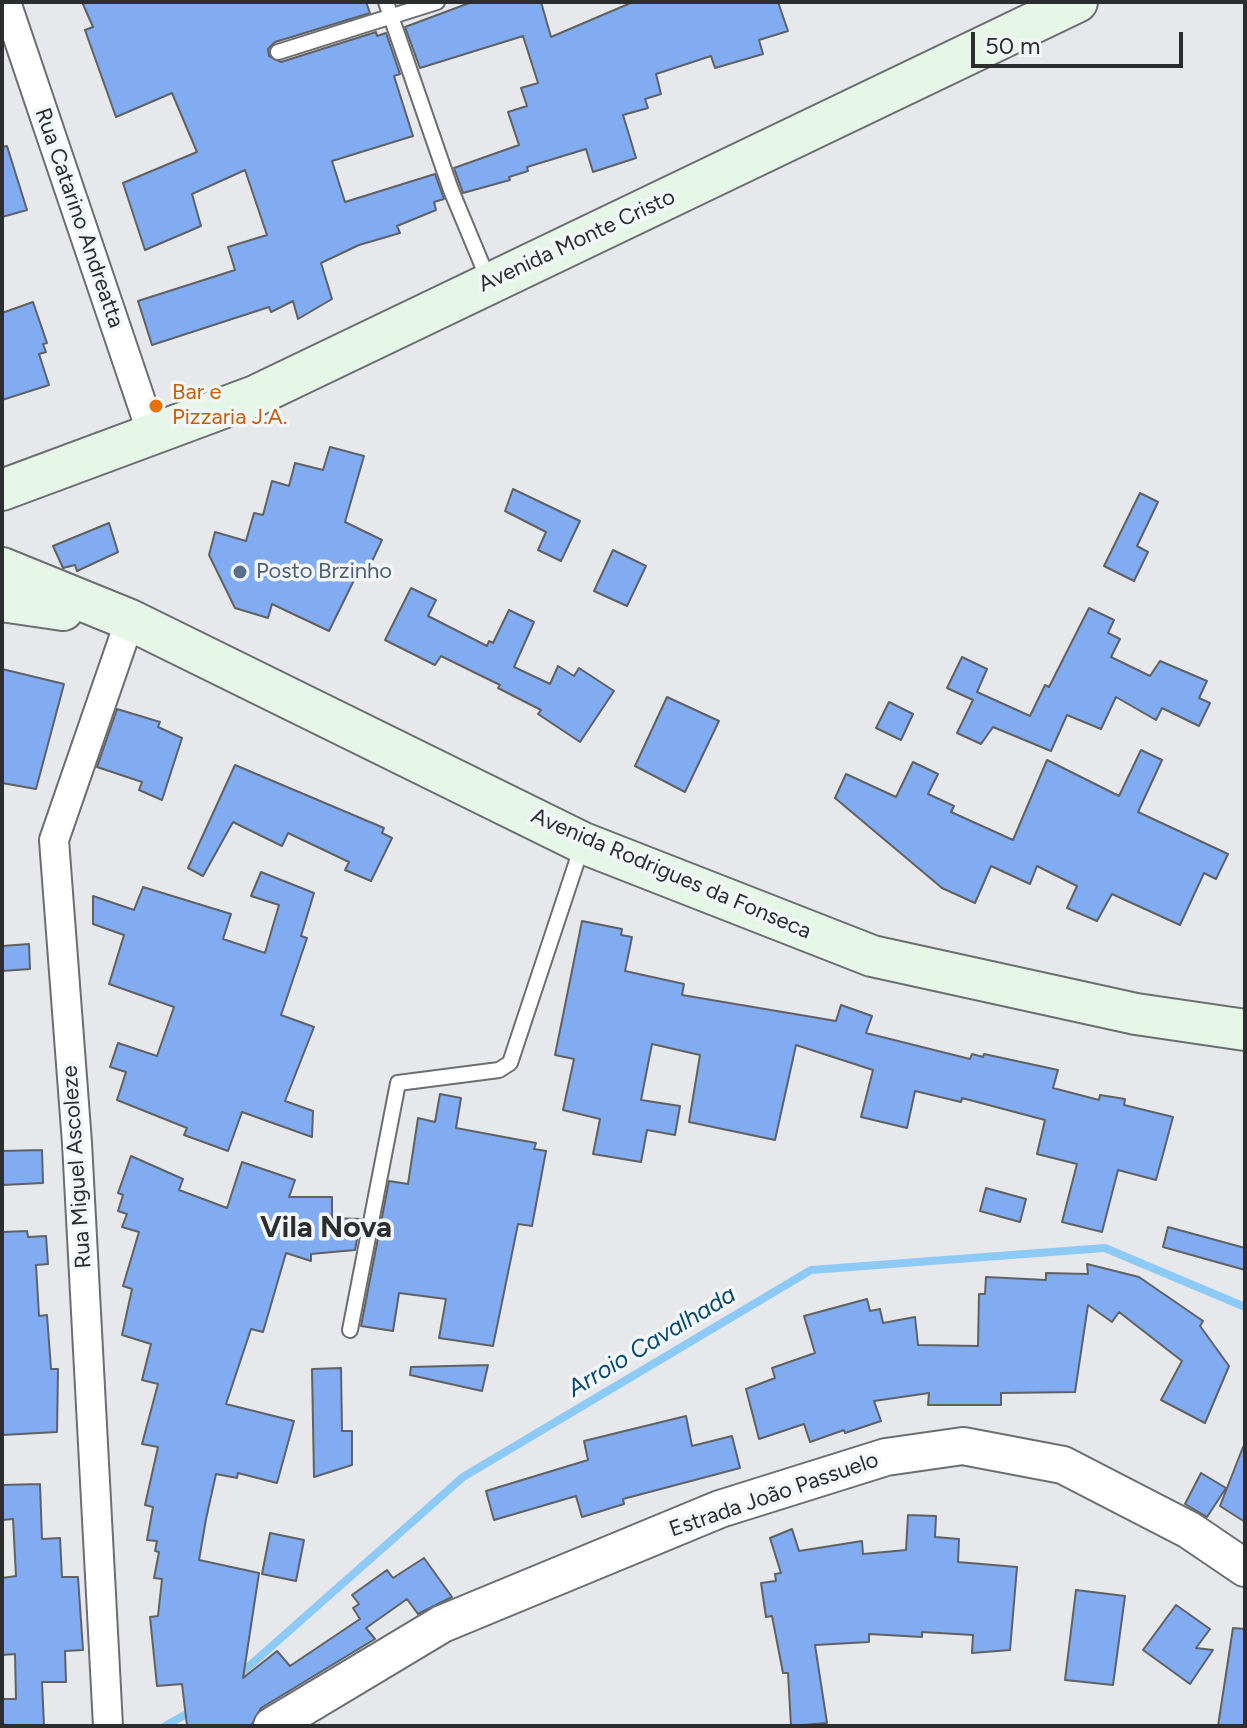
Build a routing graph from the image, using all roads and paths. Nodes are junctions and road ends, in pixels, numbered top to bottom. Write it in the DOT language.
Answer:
graph roads {
  1 [pos="6,2"];
  2 [pos="437,2"];
  3 [pos="1077,2"];
  4 [pos="389,9"];
  5 [pos="278,52"];
  6 [pos="490,282"];
  7 [pos="152,434"];
  8 [pos="68,462"];
  9 [pos="2,479"];
  10 [pos="2,490"];
  11 [pos="2,568"];
  12 [pos="2,601"];
  13 [pos="130,620"];
  14 [pos="583,843"];
  15 [pos="1245,1030"];
  16 [pos="350,1330"];
  17 [pos="1245,1568"];
  18 [pos="108,1726"];
  19 [pos="272,1726"];
  1 -- 7 [label="street, Rua Catarino Andreatta"];
  2 -- 4 [label="lane"];
  3 -- 6 [label="main road, Avenida Monte Cristo"];
  4 -- 5 [label="lane"];
  4 -- 6 [label="lane"];
  6 -- 7 [label="main road, Avenida Monte Cristo"];
  7 -- 8 [label="main road, Avenida Monte Cristo"];
  8 -- 9 [label="main road, Avenida Monte Cristo"];
  8 -- 10 [label="main road, Avenida Monte Cristo"];
  11 -- 13 [label="main road, Avenida Rodrigues da Fonseca"];
  12 -- 13 [label="main road, Avenida Rodrigues da Fonseca"];
  13 -- 14 [label="main road, Avenida Rodrigues da Fonseca"];
  13 -- 18 [label="street, Rua Miguel Ascoleze"];
  14 -- 15 [label="main road, Avenida Rodrigues da Fonseca"];
  14 -- 16 [label="lane"];
  17 -- 19 [label="street, Estrada João Passuelo"];
}
